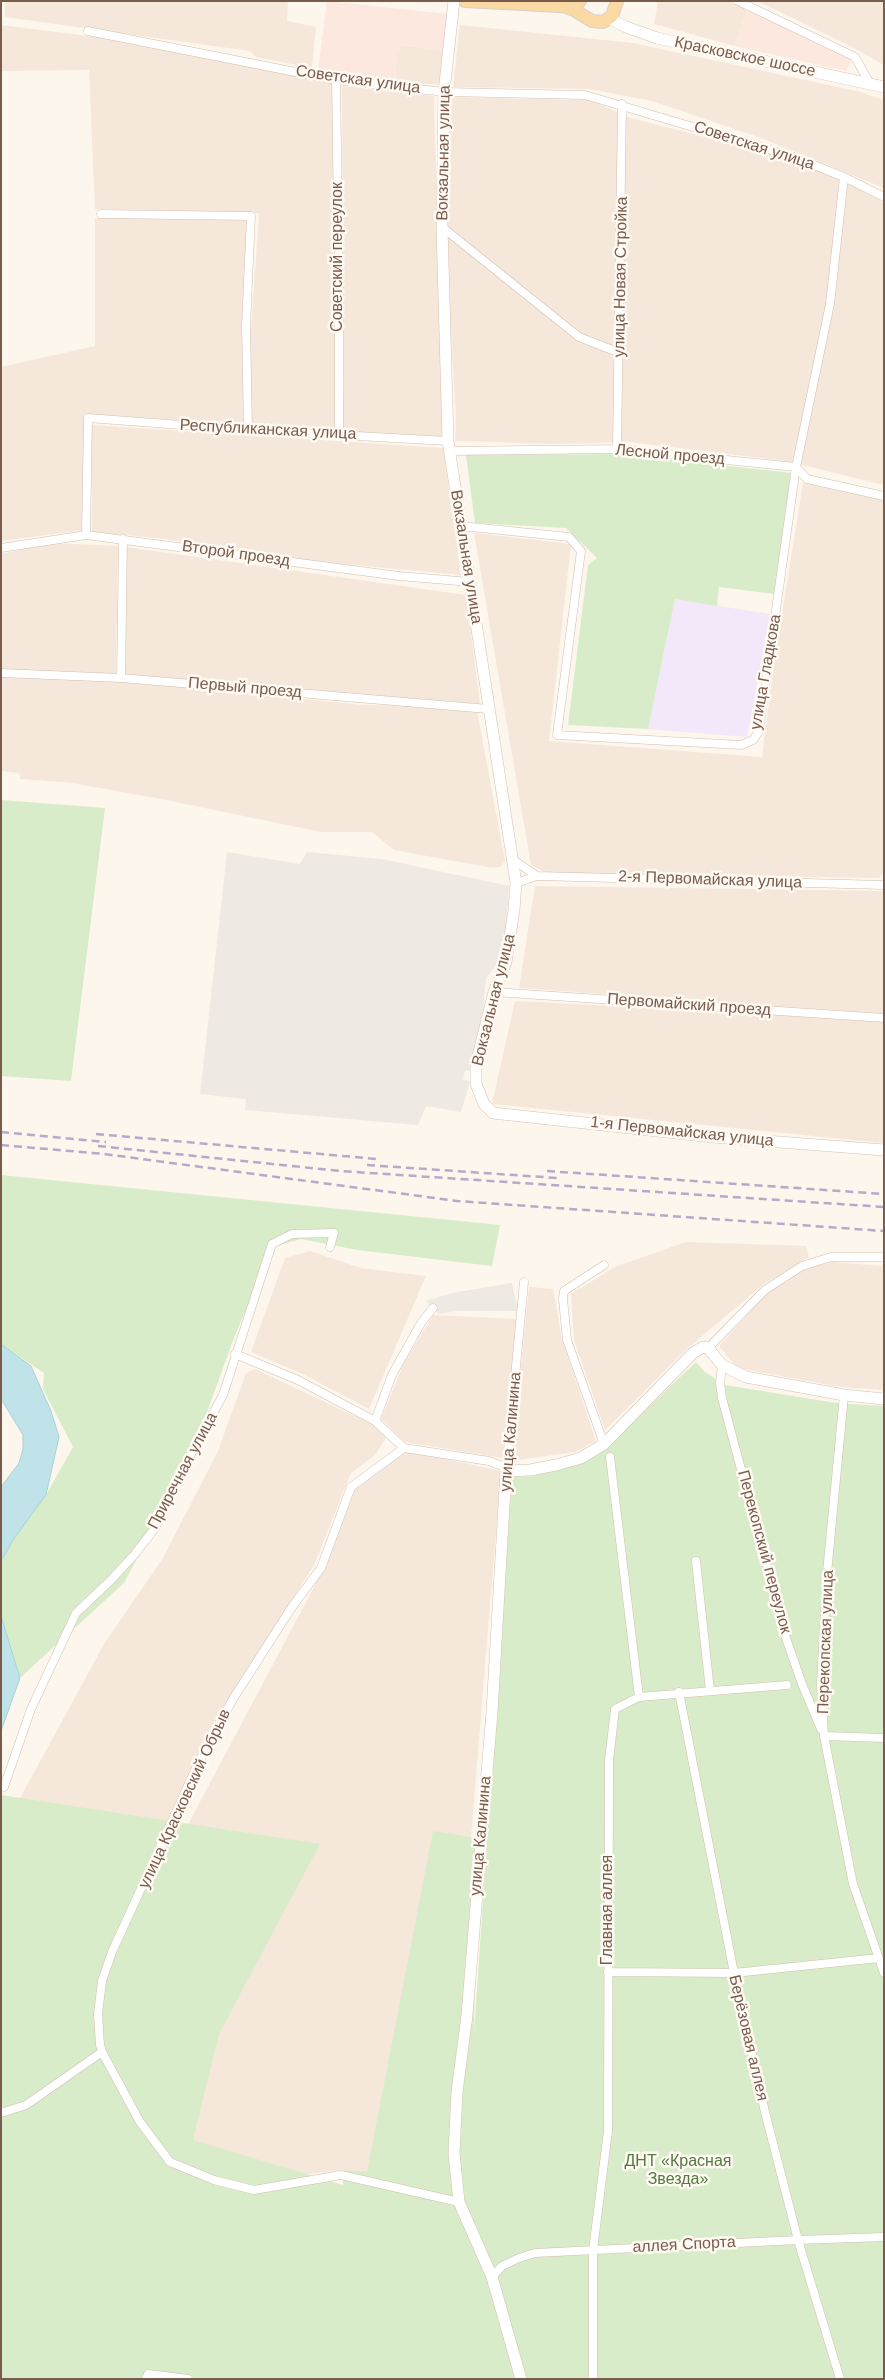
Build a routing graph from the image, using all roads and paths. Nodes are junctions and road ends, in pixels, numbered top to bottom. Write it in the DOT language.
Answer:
graph roads {
  1 [pos="454,1"];
  2 [pos="465,1"];
  3 [pos="580,1"];
  4 [pos="584,1"];
  5 [pos="738,1"];
  6 [pos="616,3"];
  7 [pos="560,6"];
  8 [pos="588,18"];
  9 [pos="610,18"];
  10 [pos="88,32"];
  11 [pos="336,80"];
  12 [pos="869,82"];
  13 [pos="884,87"];
  14 [pos="444,92"];
  15 [pos="622,104"];
  16 [pos="844,177"];
  17 [pos="884,197"];
  18 [pos="101,214"];
  19 [pos="442,227"];
  20 [pos="620,353"];
  21 [pos="248,430"];
  22 [pos="338,434"];
  23 [pos="449,446"];
  24 [pos="617,449"];
  25 [pos="796,467"];
  26 [pos="884,496"];
  27 [pos="461,526"];
  28 [pos="86,535"];
  29 [pos="123,539"];
  30 [pos="1,548"];
  31 [pos="470,582"];
  32 [pos="1,673"];
  33 [pos="121,678"];
  34 [pos="488,709"];
  35 [pos="512,859"];
  36 [pos="537,876"];
  37 [pos="516,883"];
  38 [pos="884,885"];
  39 [pos="494,992"];
  40 [pos="884,1018"];
  41 [pos="484,1104"];
  42 [pos="884,1150"];
  43 [pos="330,1248"];
  44 [pos="884,1256"];
  45 [pos="604,1264"];
  46 [pos="524,1282"];
  47 [pos="433,1308"];
  48 [pos="708,1348"];
  49 [pos="235,1354"];
  50 [pos="722,1365"];
  51 [pos="844,1395"];
  52 [pos="884,1399"];
  53 [pos="375,1421"];
  54 [pos="604,1444"];
  55 [pos="404,1448"];
  56 [pos="610,1457"];
  57 [pos="506,1472"];
  58 [pos="696,1561"];
  59 [pos="787,1685"];
  60 [pos="710,1691"];
  61 [pos="679,1692"];
  62 [pos="639,1696"];
  63 [pos="824,1736"];
  64 [pos="884,1738"];
  65 [pos="4,1787"];
  66 [pos="879,1958"];
  67 [pos="608,1972"];
  68 [pos="884,1972"];
  69 [pos="734,1974"];
  70 [pos="102,2052"];
  71 [pos="1,2113"];
  72 [pos="459,2202"];
  73 [pos="884,2237"];
  74 [pos="798,2240"];
  75 [pos="593,2250"];
  76 [pos="492,2277"];
  77 [pos="146,2379"];
  78 [pos="188,2379"];
  79 [pos="521,2379"];
  80 [pos="592,2379"];
  81 [pos="840,2379"];
  1 -- 14 [label="main road, Вокзальная улица"];
  2 -- 7 [label="main road"];
  3 -- 7 [label="main road"];
  4 -- 8 [label="main road"];
  5 -- 12 [label="street"];
  6 -- 9 [label="main road"];
  7 -- 8 [label="main road"];
  8 -- 9 [label="main road"];
  9 -- 12 [label="main road, Красковское шоссе"];
  10 -- 11 [label="street, Советская улица"];
  11 -- 14 [label="street, Советская улица"];
  11 -- 22 [label="street, Советский переулок"];
  12 -- 13 [label="main road, Красковское шоссе"];
  14 -- 15 [label="street, Советская улица"];
  14 -- 19 [label="main road, Вокзальная улица"];
  15 -- 16 [label="street, Советская улица"];
  15 -- 20 [label="street, улица Новая Стройка"];
  16 -- 17 [label="street, Советская улица"];
  16 -- 25 [label="street, улица Гладкова"];
  18 -- 21 [label="street"];
  19 -- 20 [label="street"];
  19 -- 23 [label="main road, Вокзальная улица"];
  20 -- 24 [label="street, улица Новая Стройка"];
  21 -- 22 [label="street, Республиканская улица"];
  21 -- 28 [label="street, Республиканская улица"];
  22 -- 23 [label="street, Республиканская улица"];
  23 -- 24 [label="street, Лесной проезд"];
  23 -- 27 [label="main road, Вокзальная улица"];
  24 -- 25 [label="street, Лесной проезд"];
  25 -- 26 [label="street, Лесной проезд"];
  25 -- 27 [label="street, улица Гладкова"];
  27 -- 31 [label="main road, Вокзальная улица"];
  28 -- 29 [label="street, Второй проезд"];
  28 -- 30 [label="street, Второй проезд"];
  29 -- 31 [label="street, Второй проезд"];
  29 -- 33 [label="street"];
  31 -- 34 [label="main road, Вокзальная улица"];
  32 -- 33 [label="street, Первый проезд"];
  33 -- 34 [label="street, Первый проезд"];
  34 -- 35 [label="main road, Вокзальная улица"];
  35 -- 36 [label="street"];
  35 -- 37 [label="main road, Вокзальная улица"];
  36 -- 37 [label="street, 2-я Первомайская улица"];
  36 -- 38 [label="street, 2-я Первомайская улица"];
  37 -- 39 [label="main road, Вокзальная улица"];
  39 -- 40 [label="street, Первомайский проезд"];
  39 -- 41 [label="main road, Вокзальная улица"];
  41 -- 42 [label="main road, 1-я Первомайская улица"];
  43 -- 49 [label="street, Приречная улица"];
  44 -- 48 [label="street"];
  45 -- 54 [label="street"];
  46 -- 57 [label="street, улица Калинина"];
  47 -- 53 [label="street"];
  48 -- 50 [label="main road"];
  48 -- 54 [label="main road"];
  49 -- 53 [label="street"];
  49 -- 65 [label="street, Приречная улица"];
  50 -- 51 [label="main road"];
  50 -- 63 [label="street, Перекопский переулок"];
  51 -- 52 [label="main road"];
  51 -- 63 [label="street, Перекопская улица"];
  53 -- 55 [label="street"];
  54 -- 57 [label="main road"];
  55 -- 57 [label="street"];
  55 -- 70 [label="street, улица Красковский Обрыв"];
  56 -- 62 [label="street"];
  57 -- 72 [label="main road, улица Калинина"];
  58 -- 60 [label="street"];
  59 -- 60 [label="street"];
  60 -- 61 [label="street"];
  61 -- 62 [label="street"];
  61 -- 69 [label="street, Берёзовая аллея"];
  62 -- 67 [label="street, Главная аллея"];
  63 -- 64 [label="street"];
  63 -- 66 [label="street, Перекопская улица"];
  66 -- 68 [label="street, Перекопская улица"];
  66 -- 69 [label="street"];
  67 -- 69 [label="street"];
  67 -- 75 [label="street, Главная аллея"];
  69 -- 74 [label="street, Берёзовая аллея"];
  70 -- 71 [label="street"];
  70 -- 72 [label="street, улица Красковский Обрыв"];
  72 -- 76 [label="main road, улица Калинина"];
  73 -- 74 [label="street, аллея Спорта"];
  74 -- 75 [label="street, аллея Спорта"];
  74 -- 81 [label="street, Берёзовая аллея"];
  75 -- 76 [label="street, аллея Спорта"];
  75 -- 80 [label="street, Главная аллея"];
  76 -- 79 [label="main road, улица Калинина"];
  77 -- 78 [label="street"];
}
